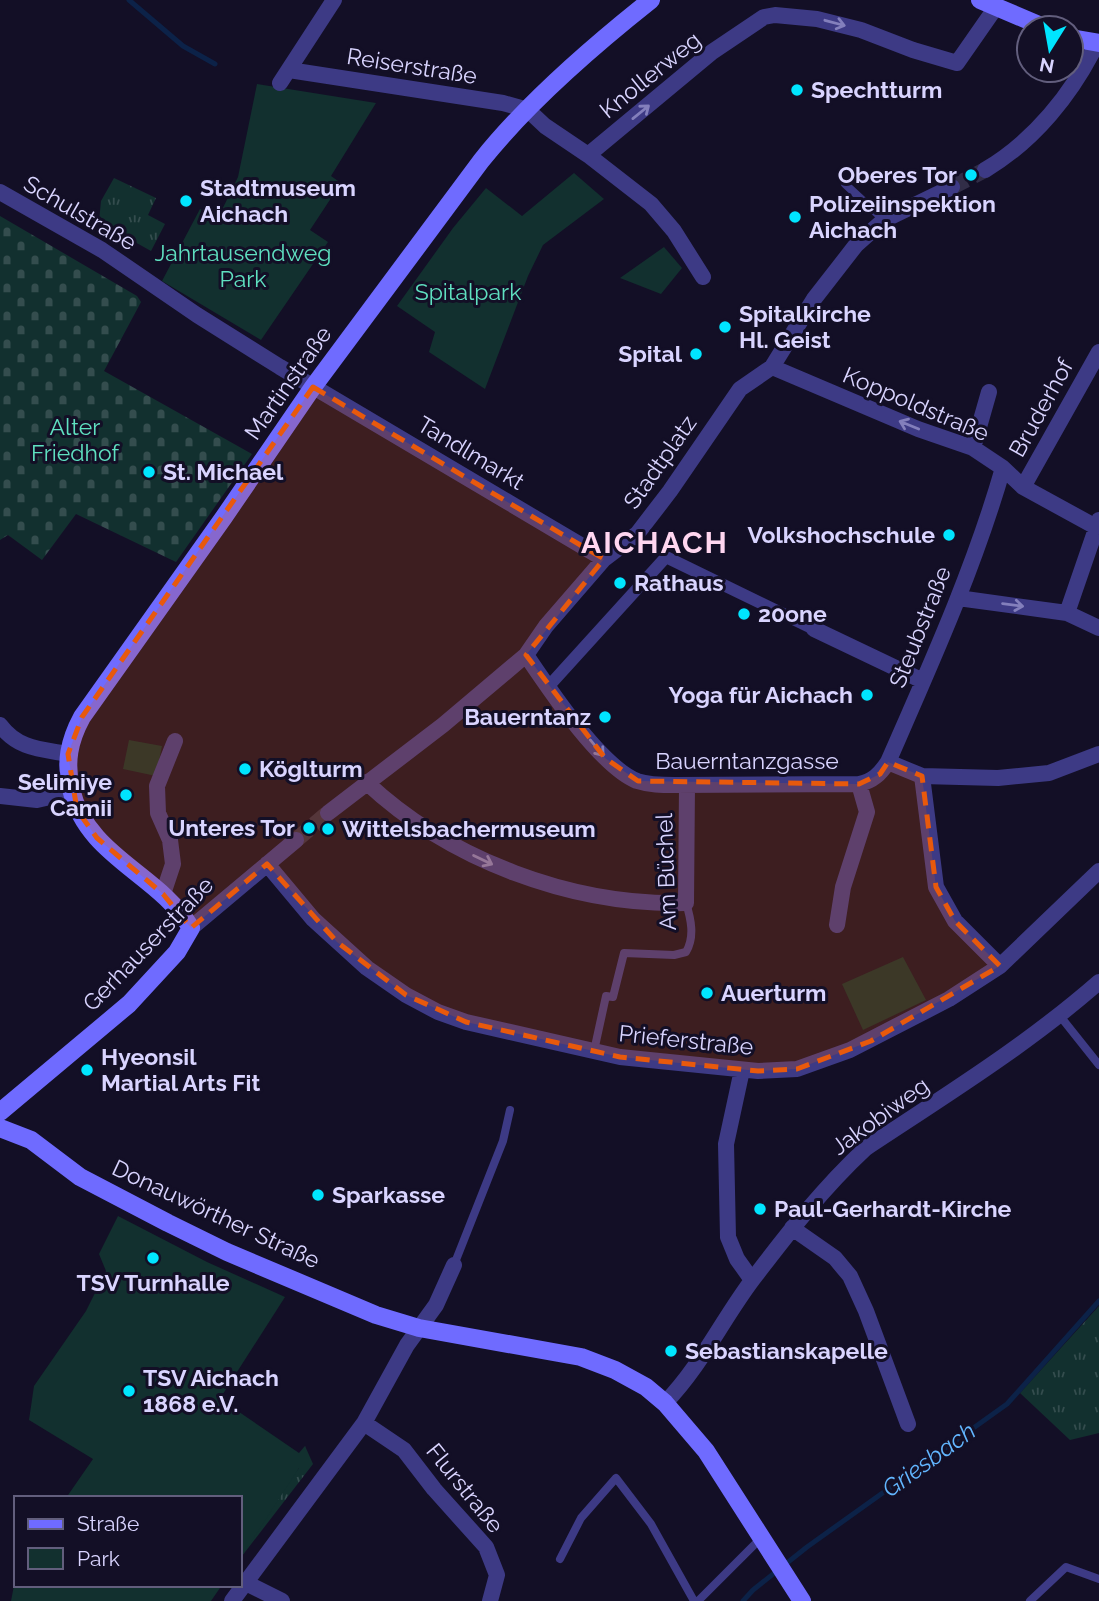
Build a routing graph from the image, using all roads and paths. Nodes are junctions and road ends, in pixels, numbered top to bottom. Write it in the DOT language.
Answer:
graph roads {
  1 [pos="334,0"];
  2 [pos="651,0"];
  3 [pos="988,3"];
  4 [pos="1015,15"];
  5 [pos="1098,43"];
  6 [pos="528,110"];
  7 [pos="588,155"];
  8 [pos="985,170"];
  9 [pos="845,184"];
  10 [pos="952,187"];
  11 [pos="0,192"];
  12 [pos="884,220"];
  13 [pos="703,277"];
  14 [pos="1099,352"];
  15 [pos="772,367"];
  16 [pos="313,387"];
  17 [pos="989,393"];
  18 [pos="973,448"];
  19 [pos="1003,468"];
  20 [pos="1023,487"];
  21 [pos="1097,524"];
  22 [pos="604,559"];
  23 [pos="958,598"];
  24 [pos="1067,613"];
  25 [pos="1099,628"];
  26 [pos="814,629"];
  27 [pos="526,655"];
  28 [pos="923,681"];
  29 [pos="548,687"];
  30 [pos="0,725"];
  31 [pos="175,741"];
  32 [pos="68,754"];
  33 [pos="1099,754"];
  34 [pos="888,762"];
  35 [pos="922,776"];
  36 [pos="366,782"];
  37 [pos="859,784"];
  38 [pos="687,785"];
  39 [pos="72,792"];
  40 [pos="0,796"];
  41 [pos="328,813"];
  42 [pos="296,839"];
  43 [pos="267,864"];
  44 [pos="1099,871"];
  45 [pos="163,894"];
  46 [pos="686,903"];
  47 [pos="838,925"];
  48 [pos="191,928"];
  49 [pos="1000,966"];
  50 [pos="1099,982"];
  51 [pos="1060,1016"];
  52 [pos="594,1051"];
  53 [pos="1099,1065"];
  54 [pos="742,1070"];
  55 [pos="510,1110"];
  56 [pos="0,1112"];
  57 [pos="0,1128"];
  58 [pos="792,1228"];
  59 [pos="454,1265"];
  60 [pos="752,1280"];
  61 [pos="419,1328"];
  62 [pos="665,1403"];
  63 [pos="364,1423"];
  64 [pos="908,1424"];
  65 [pos="766,1543"];
  66 [pos="560,1559"];
  67 [pos="1099,1579"];
  68 [pos="246,1583"];
  69 [pos="232,1601"];
  70 [pos="282,1601"];
  71 [pos="490,1601"];
  72 [pos="696,1601"];
  73 [pos="802,1601"];
  74 [pos="1030,1601"];
  1 -- 6 [label="street, Reiserstraße"];
  2 -- 6 [label="main road, Martinstraße"];
  3 -- 4 [label="main road"];
  7 -- 3 [label="street, Knollerweg, one-way"];
  5 -- 8 [label="street"];
  6 -- 7 [label="street"];
  6 -- 16 [label="main road, Martinstraße"];
  7 -- 13 [label="street"];
  9 -- 12 [label="lane"];
  10 -- 12 [label="street, Stadtplatz"];
  11 -- 16 [label="street, Schulstraße"];
  12 -- 15 [label="street, Stadtplatz"];
  14 -- 20 [label="street, Bruderhof"];
  18 -- 15 [label="street, Koppoldstraße, one-way"];
  15 -- 22 [label="street, Stadtplatz"];
  16 -- 22 [label="street, Tandlmarkt"];
  16 -- 32 [label="main road, Martinstraße"];
  17 -- 18 [label="street"];
  18 -- 19 [label="street, Koppoldstraße"];
  19 -- 20 [label="street, Koppoldstraße"];
  19 -- 23 [label="street, Steubstraße"];
  20 -- 21 [label="street, Koppoldstraße"];
  21 -- 24 [label="street"];
  22 -- 27 [label="street, Stadtplatz"];
  23 -- 24 [label="street, one-way"];
  23 -- 28 [label="street, Steubstraße"];
  24 -- 25 [label="street"];
  26 -- 28 [label="street"];
  26 -- 29 [label="street"];
  27 -- 29 [label="street, Bauerntanzgasse"];
  27 -- 36 [label="street, Stadtplatz"];
  28 -- 34 [label="street, Steubstraße"];
  29 -- 38 [label="street, Bauerntanzgasse, one-way"];
  30 -- 32 [label="street"];
  31 -- 45 [label="street"];
  32 -- 39 [label="main road, Martinstraße"];
  33 -- 35 [label="street"];
  34 -- 35 [label="street"];
  34 -- 37 [label="street, Bauerntanzgasse"];
  35 -- 49 [label="street"];
  36 -- 41 [label="street, Stadtplatz"];
  36 -- 46 [label="street, one-way"];
  37 -- 38 [label="street, Bauerntanzgasse"];
  37 -- 47 [label="street, Bauerntanzgasse"];
  38 -- 46 [label="street, Am Büchel"];
  39 -- 40 [label="street"];
  39 -- 45 [label="main road, Martinstraße"];
  42 -- 43 [label="street"];
  43 -- 48 [label="street, Gerhauserstraße"];
  43 -- 52 [label="street, Prieferstraße"];
  44 -- 49 [label="street, Prieferstraße"];
  45 -- 48 [label="main road, Martinstraße"];
  46 -- 52 [label="lane, Am Büchel"];
  48 -- 56 [label="main road, Gerhauserstraße"];
  49 -- 54 [label="street, Prieferstraße"];
  50 -- 51 [label="street, Jakobiweg"];
  51 -- 53 [label="lane"];
  51 -- 58 [label="street, Jakobiweg"];
  52 -- 54 [label="street, Prieferstraße"];
  54 -- 60 [label="street"];
  55 -- 59 [label="lane"];
  57 -- 61 [label="main road, Donauwörther Straße"];
  58 -- 60 [label="street, Jakobiweg"];
  58 -- 64 [label="street"];
  59 -- 61 [label="street"];
  60 -- 62 [label="street, Jakobiweg"];
  61 -- 62 [label="main road, Donauwörther Straße"];
  61 -- 63 [label="street"];
  62 -- 65 [label="main road, Donauwörther Straße"];
  63 -- 68 [label="street"];
  63 -- 71 [label="street, Flurstraße"];
  65 -- 72 [label="lane"];
  65 -- 73 [label="main road, Donauwörther Straße"];
  66 -- 72 [label="lane"];
  67 -- 74 [label="lane"];
  68 -- 69 [label="street"];
  68 -- 70 [label="street"];
}
